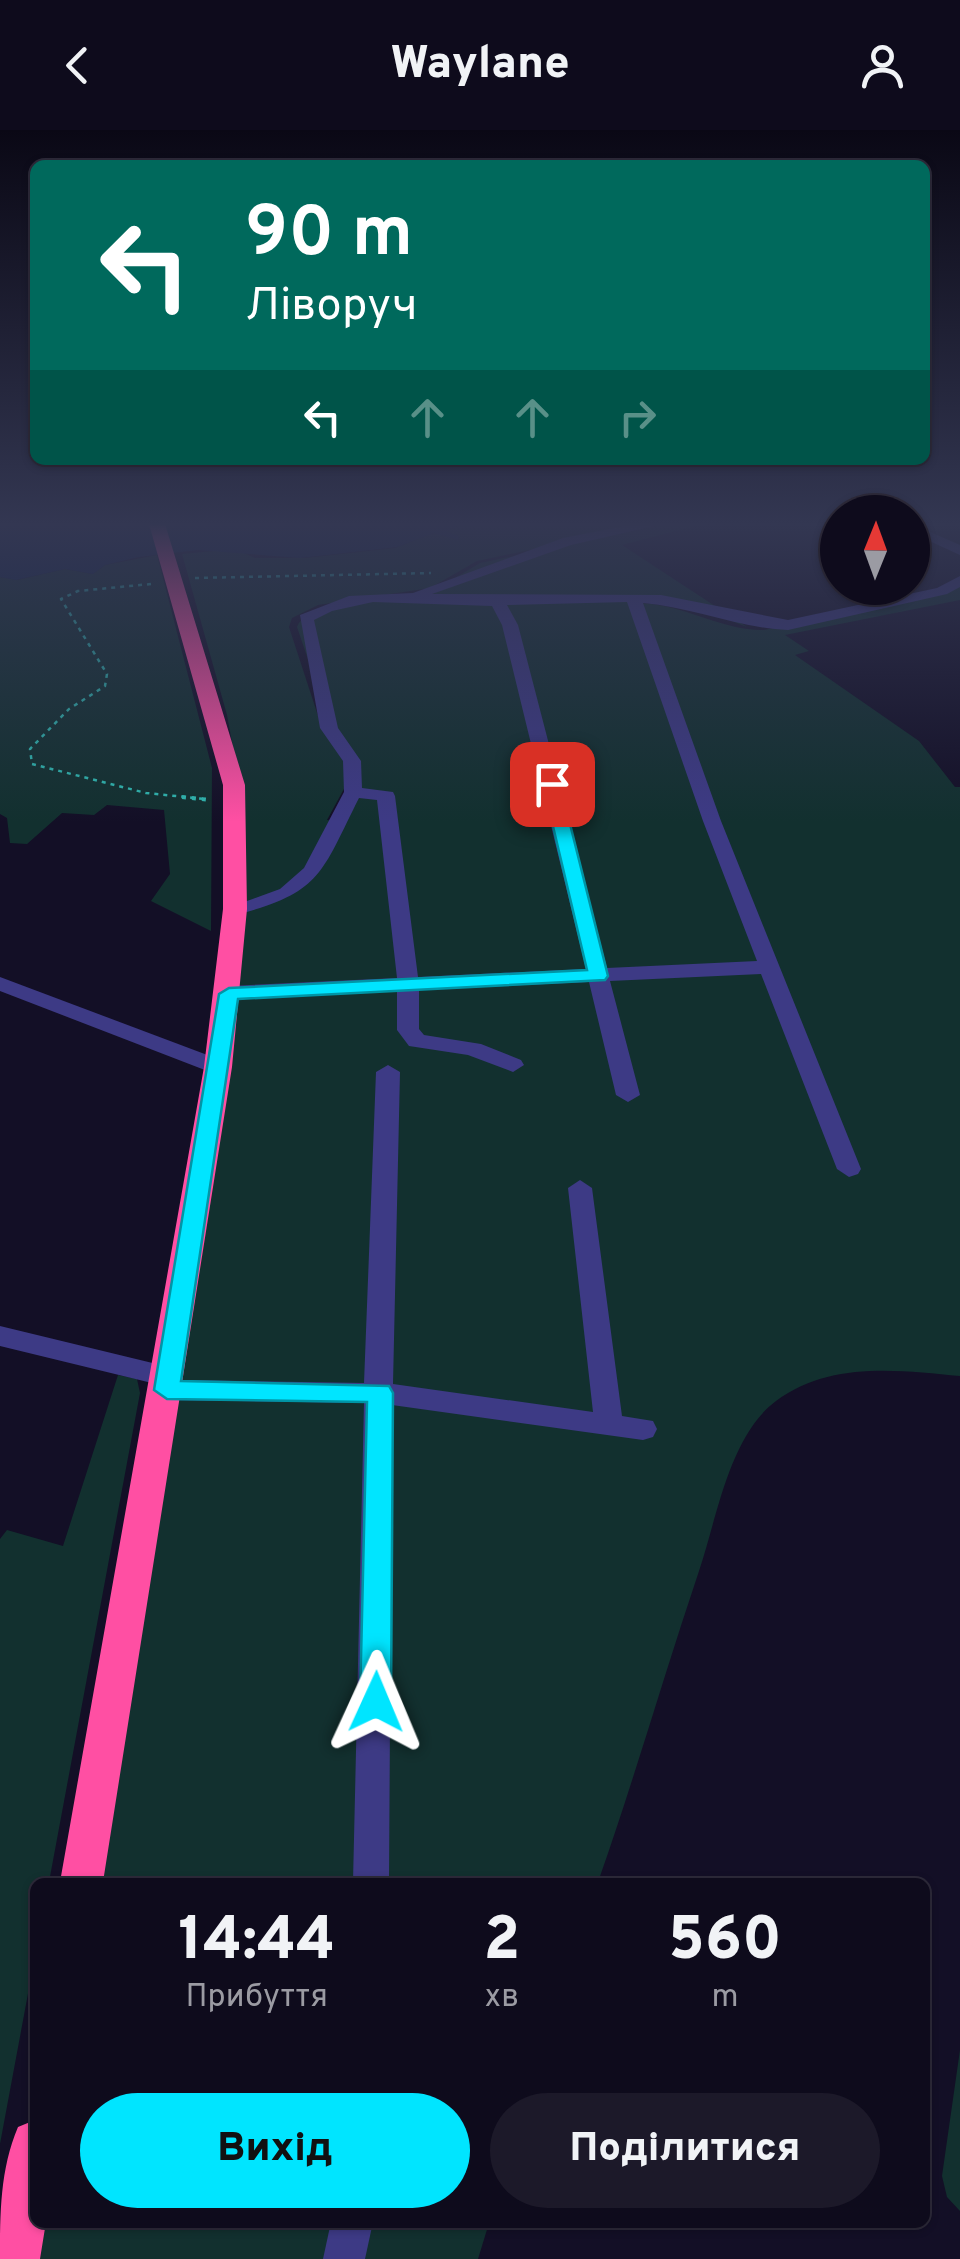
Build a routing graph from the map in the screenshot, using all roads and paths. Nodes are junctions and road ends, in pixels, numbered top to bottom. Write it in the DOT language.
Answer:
graph roads {
  1 [pos="188,623"];
  2 [pos="307,623"];
  3 [pos="509,623"];
  4 [pos="642,623"];
  5 [pos="756,623"];
  6 [pos="795,623"];
  7 [pos="352,792"];
  8 [pos="234,909"];
  9 [pos="770,967"];
  10 [pos="598,976"];
  11 [pos="408,982"];
  12 [pos="0,983"];
  13 [pos="229,994"];
  14 [pos="513,1064"];
  15 [pos="218,1067"];
  16 [pos="388,1072"];
  17 [pos="628,1095"];
  18 [pos="849,1169"];
  19 [pos="580,1188"];
  20 [pos="0,1336"];
  21 [pos="168,1383"];
  22 [pos="380,1393"];
  23 [pos="609,1424"];
  24 [pos="643,1430"];
  25 [pos="82,1878"];
  26 [pos="371,1878"];
  27 [pos="30,2173"];
  28 [pos="351,2228"];
  29 [pos="15,2259"];
  30 [pos="344,2259"];
  1 -- 8 [label="highway"];
  2 -- 7 [label="street"];
  3 -- 10 [label="street"];
  4 -- 9 [label="street"];
  5 -- 6 [label="street"];
  7 -- 8 [label="street"];
  7 -- 11 [label="street"];
  8 -- 13 [label="highway"];
  9 -- 10 [label="street"];
  9 -- 18 [label="street"];
  10 -- 11 [label="street"];
  10 -- 17 [label="street"];
  11 -- 13 [label="street"];
  11 -- 14 [label="street"];
  12 -- 15 [label="street"];
  13 -- 15 [label="highway"];
  15 -- 21 [label="highway"];
  16 -- 22 [label="street"];
  19 -- 23 [label="street"];
  20 -- 21 [label="street"];
  21 -- 22 [label="street"];
  21 -- 25 [label="highway"];
  22 -- 23 [label="street"];
  22 -- 26 [label="street"];
  23 -- 24 [label="street"];
  27 -- 29 [label="highway"];
  28 -- 30 [label="street"];
}
